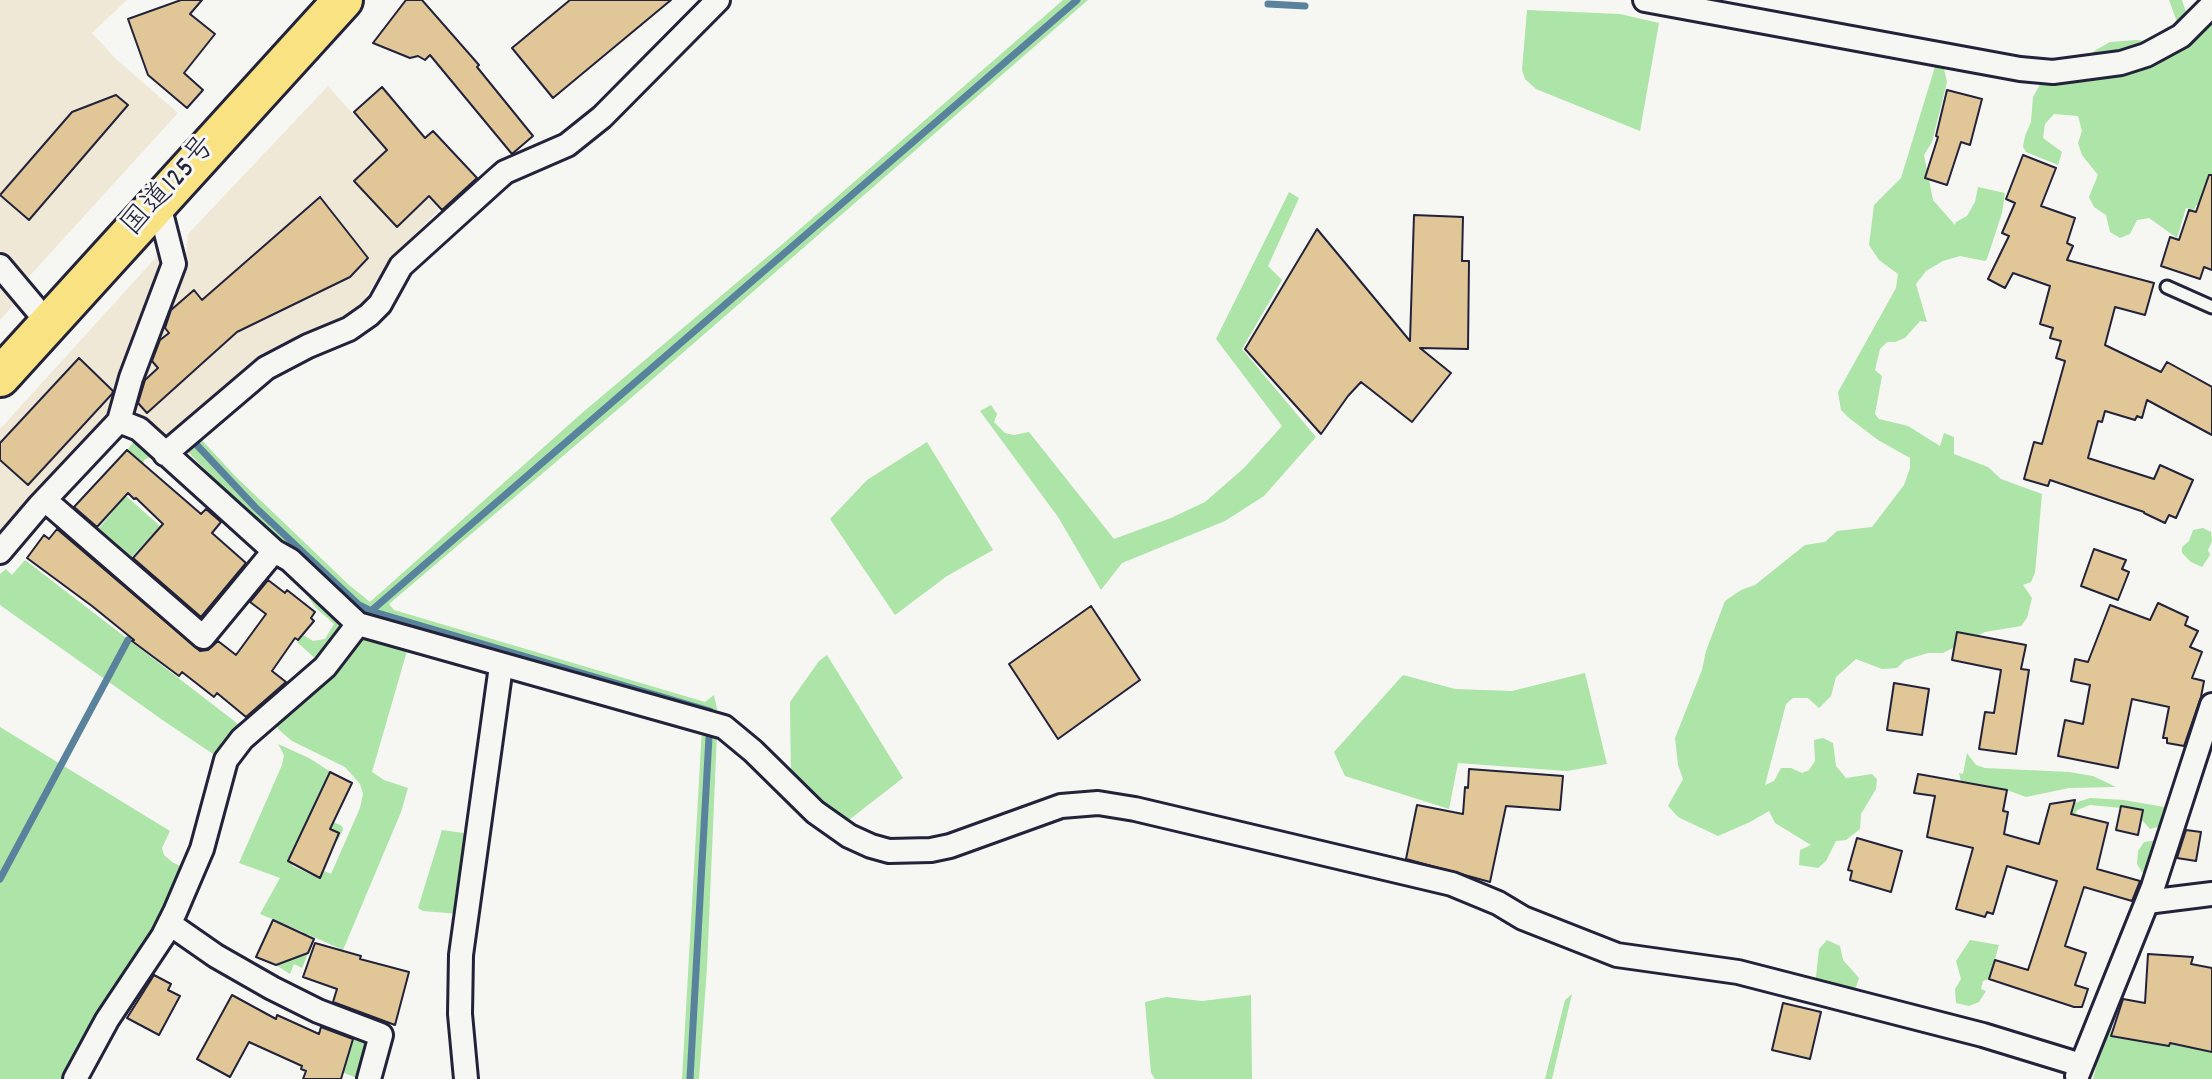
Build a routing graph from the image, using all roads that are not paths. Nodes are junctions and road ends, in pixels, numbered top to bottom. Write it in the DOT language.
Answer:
graph roads {
  1 [pos="343,0"];
  2 [pos="718,0"];
  3 [pos="1645,0"];
  4 [pos="2212,5"];
  5 [pos="158,201"];
  6 [pos="0,266"];
  7 [pos="2167,287"];
  8 [pos="2212,307"];
  9 [pos="48,323"];
  10 [pos="0,377"];
  11 [pos="119,421"];
  12 [pos="165,454"];
  13 [pos="45,500"];
  14 [pos="274,551"];
  15 [pos="0,552"];
  16 [pos="358,624"];
  17 [pos="501,666"];
  18 [pos="2212,705"];
  19 [pos="2212,894"];
  20 [pos="2147,902"];
  21 [pos="170,924"];
  22 [pos="2079,1072"];
  23 [pos="75,1079"];
  24 [pos="369,1079"];
  25 [pos="466,1079"];
  1 -- 5 [label="highway, 国道125号"];
  2 -- 12 [label="street"];
  3 -- 4 [label="street"];
  5 -- 9 [label="highway, 国道125号"];
  5 -- 11 [label="street"];
  6 -- 9 [label="street"];
  7 -- 8 [label="lane"];
  9 -- 10 [label="highway, 国道125号"];
  11 -- 12 [label="street"];
  11 -- 13 [label="street"];
  12 -- 14 [label="street"];
  13 -- 14 [label="street"];
  13 -- 15 [label="street"];
  14 -- 16 [label="street"];
  16 -- 17 [label="street"];
  16 -- 21 [label="street"];
  17 -- 22 [label="street"];
  17 -- 25 [label="street"];
  18 -- 20 [label="street"];
  19 -- 20 [label="street"];
  20 -- 22 [label="street"];
  21 -- 23 [label="street"];
  21 -- 24 [label="street"];
}
